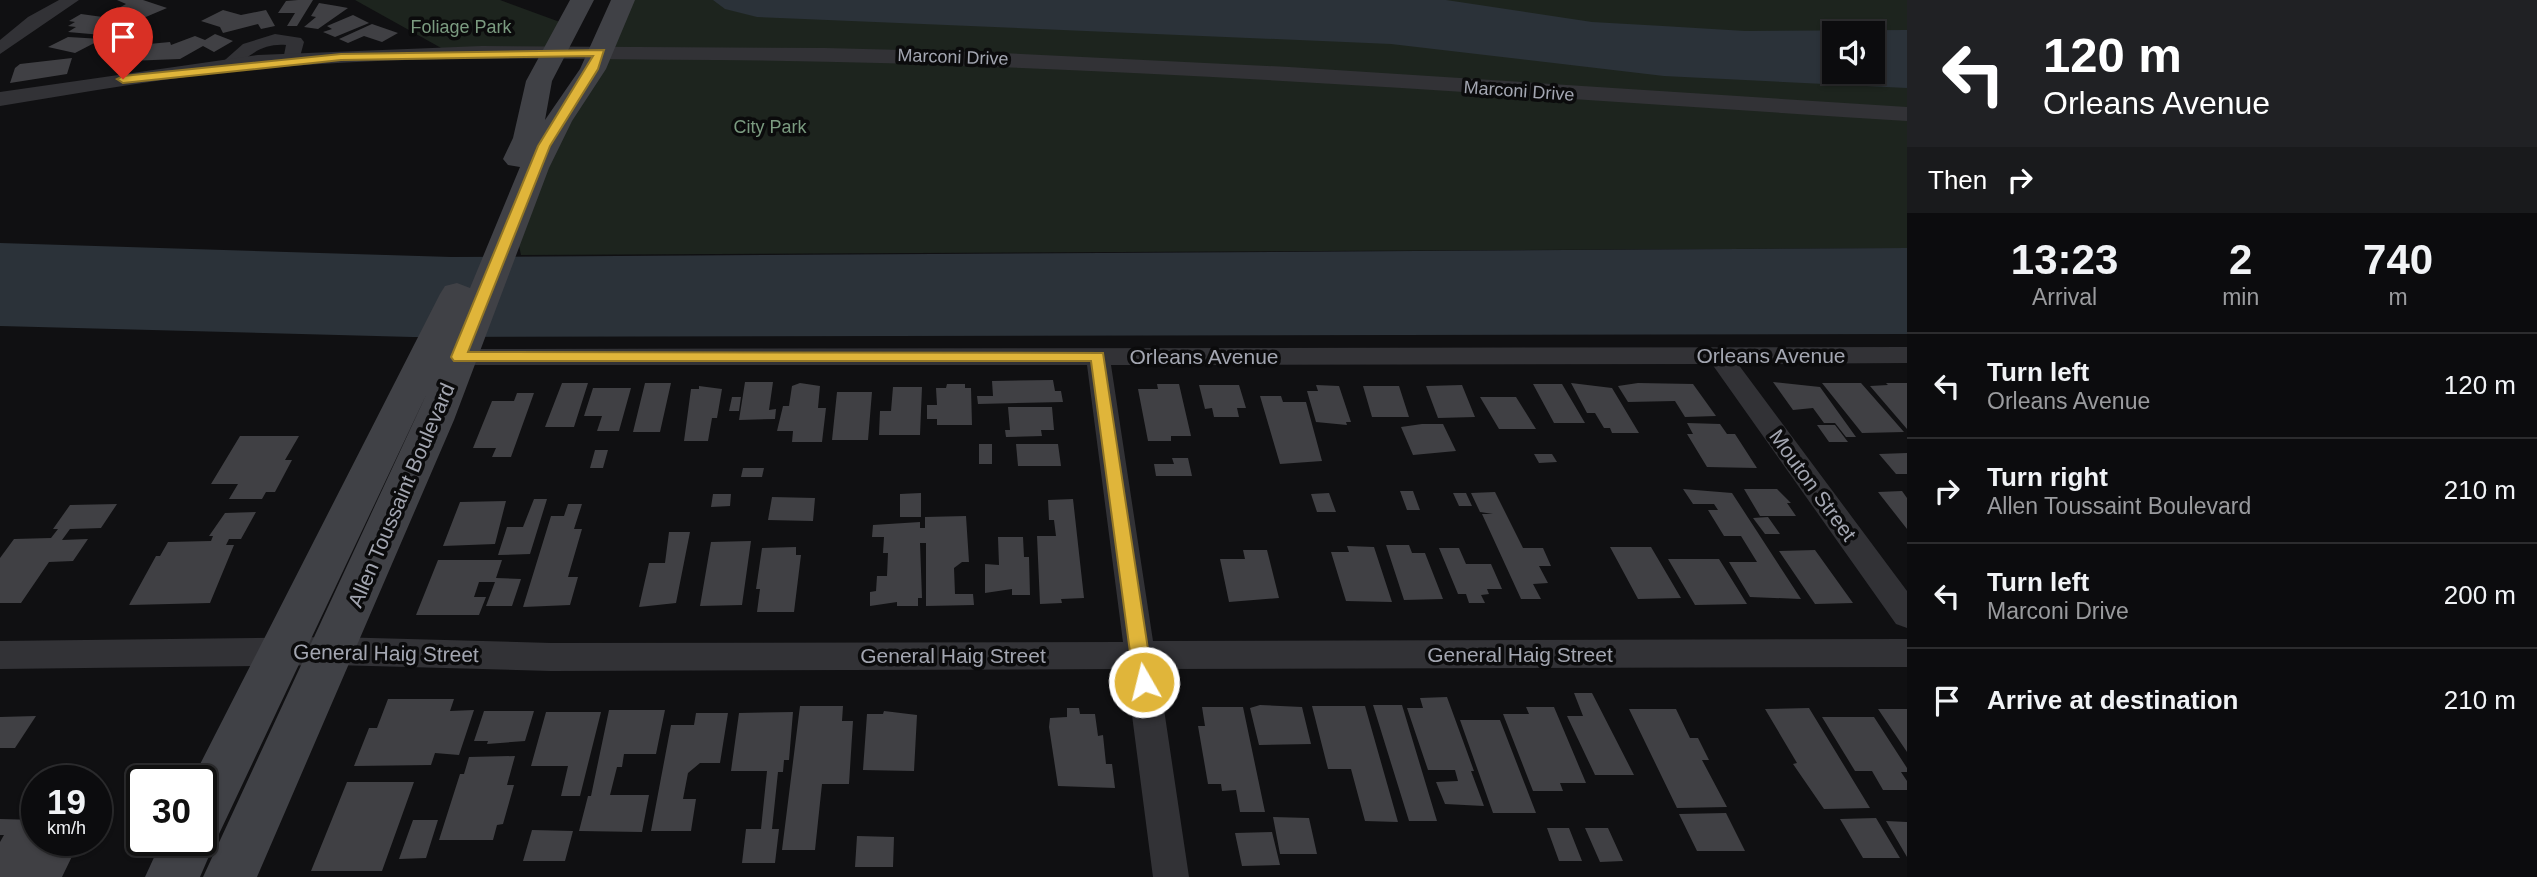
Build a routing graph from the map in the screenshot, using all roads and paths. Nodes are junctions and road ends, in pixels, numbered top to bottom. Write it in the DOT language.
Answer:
graph roads {
  1 [pos="71,0"];
  2 [pos="582,0"];
  3 [pos="623,0"];
  4 [pos="0,49"];
  5 [pos="552,52"];
  6 [pos="600,52"];
  7 [pos="0,99"];
  8 [pos="1907,114"];
  9 [pos="491,244"];
  10 [pos="451,352"];
  11 [pos="1719,355"];
  12 [pos="1907,355"];
  13 [pos="1098,356"];
  14 [pos="402,449"];
  15 [pos="1907,615"];
  16 [pos="281,651"];
  17 [pos="334,651"];
  18 [pos="1907,653"];
  19 [pos="1140,654"];
  20 [pos="0,655"];
  21 [pos="217,783"];
  22 [pos="182,856"];
  23 [pos="172,877"];
  24 [pos="230,877"];
  25 [pos="1171,877"];
  1 -- 4 [label="street"];
  2 -- 5 [label="main road, Allen Toussaint Boulevard"];
  3 -- 6 [label="main road, Allen Toussaint Boulevard"];
  5 -- 6 [label="street, Marconi Drive"];
  5 -- 7 [label="street, Marconi Drive"];
  5 -- 9 [label="main road, Allen Toussaint Boulevard"];
  6 -- 8 [label="street, Marconi Drive"];
  6 -- 9 [label="main road, Allen Toussaint Boulevard"];
  9 -- 10 [label="main road, Allen Toussaint Boulevard"];
  10 -- 13 [label="street, Orleans Avenue"];
  10 -- 14 [label="main road, Allen Toussaint Boulevard"];
  11 -- 12 [label="street, Orleans Avenue"];
  11 -- 13 [label="street, Orleans Avenue"];
  11 -- 15 [label="street, Mouton Street"];
  13 -- 19 [label="street"];
  14 -- 16 [label="main road, Allen Toussaint Boulevard"];
  14 -- 17 [label="main road, Allen Toussaint Boulevard"];
  16 -- 17 [label="street, General Haig Street"];
  16 -- 20 [label="street, General Haig Street"];
  16 -- 21 [label="main road, Allen Toussaint Boulevard"];
  17 -- 19 [label="street, General Haig Street"];
  17 -- 24 [label="main road, Allen Toussaint Boulevard"];
  18 -- 19 [label="street, General Haig Street"];
  19 -- 25 [label="street"];
  22 -- 23 [label="main road"];
}
